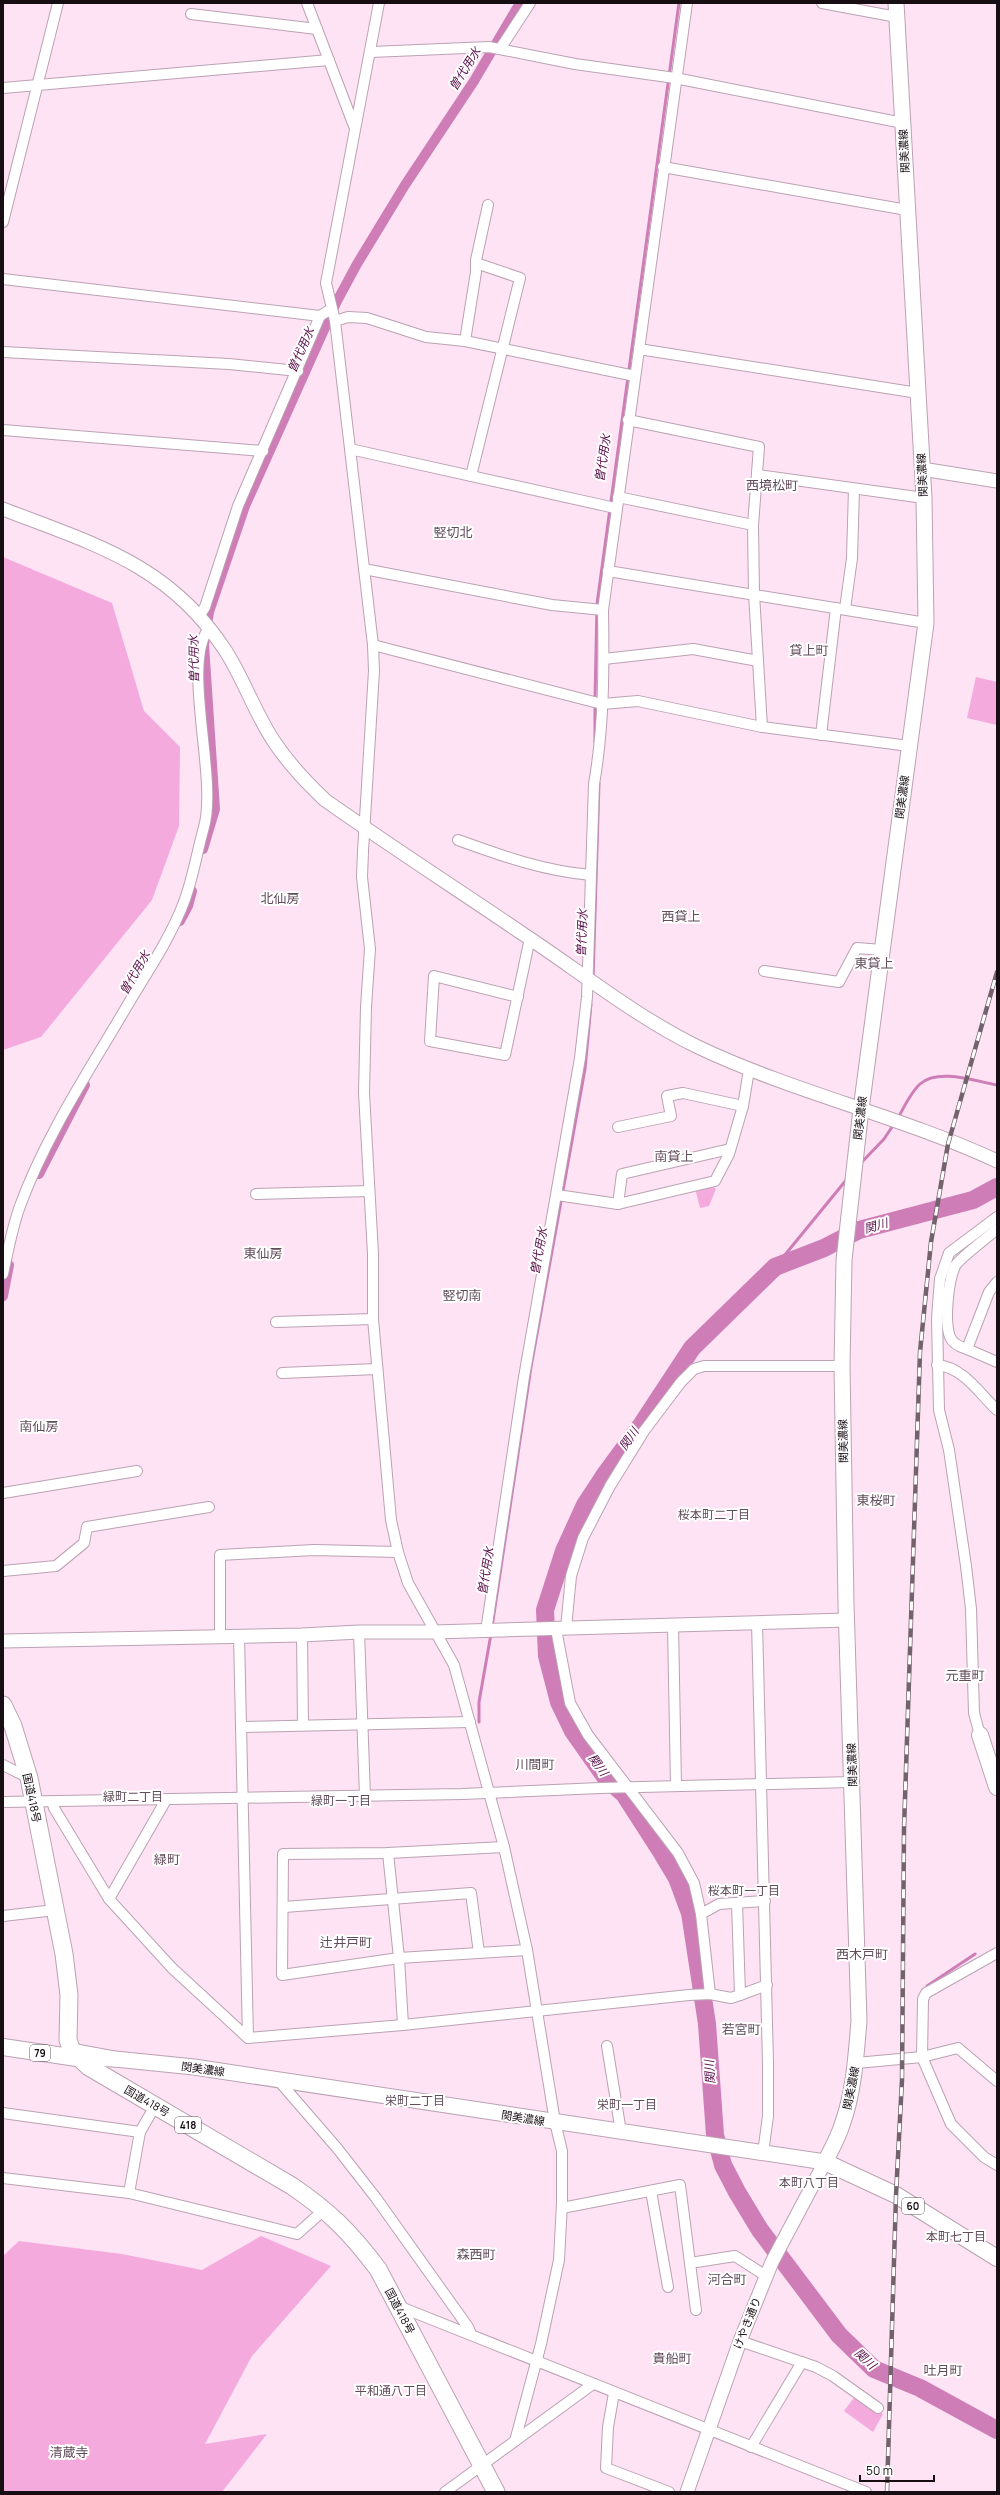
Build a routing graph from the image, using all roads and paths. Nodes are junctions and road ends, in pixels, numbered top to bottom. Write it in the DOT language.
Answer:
graph roads {
  1 [pos="58,3"];
  2 [pos="307,3"];
  3 [pos="379,3"];
  4 [pos="530,3"];
  5 [pos="687,3"];
  6 [pos="822,3"];
  7 [pos="897,10"];
  8 [pos="191,14"];
  9 [pos="317,29"];
  10 [pos="500,50"];
  11 [pos="371,52"];
  12 [pos="329,60"];
  13 [pos="675,78"];
  14 [pos="37,85"];
  15 [pos="3,88"];
  16 [pos="902,123"];
  17 [pos="354,126"];
  18 [pos="662,167"];
  19 [pos="488,205"];
  20 [pos="907,210"];
  21 [pos="3,222"];
  22 [pos="476,263"];
  23 [pos="3,279"];
  24 [pos="331,309"];
  25 [pos="320,316"];
  26 [pos="335,321"];
  27 [pos="465,341"];
  28 [pos="503,349"];
  29 [pos="639,349"];
  30 [pos="3,352"];
  31 [pos="298,371"];
  32 [pos="635,376"];
  33 [pos="918,393"];
  34 [pos="628,420"];
  35 [pos="3,430"];
  36 [pos="350,449"];
  37 [pos="263,451"];
  38 [pos="922,469"];
  39 [pos="758,475"];
  40 [pos="471,476"];
  41 [pos="997,481"];
  42 [pos="854,489"];
  43 [pos="618,497"];
  44 [pos="924,498"];
  45 [pos="615,508"];
  46 [pos="3,509"];
  47 [pos="753,525"];
  48 [pos="364,569"];
  49 [pos="608,571"];
  50 [pos="754,594"];
  51 [pos="841,609"];
  52 [pos="603,610"];
  53 [pos="200,615"];
  54 [pos="926,622"];
  55 [pos="210,628"];
  56 [pos="373,645"];
  57 [pos="604,659"];
  58 [pos="758,661"];
  59 [pos="602,704"];
  60 [pos="762,727"];
  61 [pos="821,735"];
  62 [pos="909,746"];
  63 [pos="365,828"];
  64 [pos="458,840"];
  65 [pos="591,875"];
  66 [pos="530,938"];
  67 [pos="882,950"];
  68 [pos="764,971"];
  69 [pos="586,977"];
  70 [pos="518,997"];
  71 [pos="749,1070"];
  72 [pos="743,1106"];
  73 [pos="861,1110"];
  74 [pos="618,1127"];
  75 [pos="730,1149"];
  76 [pos="996,1160"];
  77 [pos="369,1192"];
  78 [pos="256,1194"];
  79 [pos="557,1195"];
  80 [pos="618,1204"];
  81 [pos="997,1217"];
  82 [pos="997,1229"];
  83 [pos="3,1274"];
  84 [pos="997,1282"];
  85 [pos="373,1319"];
  86 [pos="276,1322"];
  87 [pos="967,1349"];
  88 [pos="997,1362"];
  89 [pos="936,1365"];
  90 [pos="842,1366"];
  91 [pos="377,1369"];
  92 [pos="282,1373"];
  93 [pos="997,1410"];
  94 [pos="136,1471"];
  95 [pos="3,1493"];
  96 [pos="209,1507"];
  97 [pos="398,1552"];
  98 [pos="3,1571"];
  99 [pos="846,1620"];
  100 [pos="757,1622"];
  101 [pos="673,1625"];
  102 [pos="561,1629"];
  103 [pos="486,1631"];
  104 [pos="359,1632"];
  105 [pos="434,1632"];
  106 [pos="302,1635"];
  107 [pos="220,1636"];
  108 [pos="239,1636"];
  109 [pos="3,1640"];
  110 [pos="3,1705"];
  111 [pos="470,1722"];
  112 [pos="363,1724"];
  113 [pos="303,1725"];
  114 [pos="241,1727"];
  115 [pos="980,1735"];
  116 [pos="3,1765"];
  117 [pos="29,1778"];
  118 [pos="853,1782"];
  119 [pos="762,1785"];
  120 [pos="676,1786"];
  121 [pos="997,1787"];
  122 [pos="626,1788"];
  123 [pos="489,1792"];
  124 [pos="365,1796"];
  125 [pos="241,1799"];
  126 [pos="166,1800"];
  127 [pos="52,1801"];
  128 [pos="3,1802"];
  129 [pos="34,1802"];
  130 [pos="504,1847"];
  131 [pos="388,1853"];
  132 [pos="393,1898"];
  133 [pos="109,1899"];
  134 [pos="765,1901"];
  135 [pos="736,1903"];
  136 [pos="284,1907"];
  137 [pos="55,1910"];
  138 [pos="701,1914"];
  139 [pos="3,1916"];
  140 [pos="527,1950"];
  141 [pos="479,1953"];
  142 [pos="997,1953"];
  143 [pos="399,1958"];
  144 [pos="767,1985"];
  145 [pos="710,1994"];
  146 [pos="740,1995"];
  147 [pos="538,2010"];
  148 [pos="403,2025"];
  149 [pos="3,2037"];
  150 [pos="248,2038"];
  151 [pos="607,2046"];
  152 [pos="3,2047"];
  153 [pos="74,2054"];
  154 [pos="922,2057"];
  155 [pos="856,2063"];
  156 [pos="278,2080"];
  157 [pos="997,2081"];
  158 [pos="155,2106"];
  159 [pos="3,2112"];
  160 [pos="554,2122"];
  161 [pos="140,2132"];
  162 [pos="621,2132"];
  163 [pos="763,2153"];
  164 [pos="825,2162"];
  165 [pos="997,2165"];
  166 [pos="3,2178"];
  167 [pos="651,2191"];
  168 [pos="129,2193"];
  169 [pos="562,2208"];
  170 [pos="325,2209"];
  171 [pos="997,2258"];
  172 [pos="690,2263"];
  173 [pos="766,2276"];
  174 [pos="668,2286"];
  175 [pos="398,2306"];
  176 [pos="696,2310"];
  177 [pos="471,2334"];
  178 [pos="740,2341"];
  179 [pos="535,2360"];
  180 [pos="802,2362"];
  181 [pos="593,2384"];
  182 [pos="614,2392"];
  183 [pos="878,2408"];
  184 [pos="708,2430"];
  185 [pos="515,2441"];
  186 [pos="750,2447"];
  187 [pos="481,2465"];
  188 [pos="841,2487"];
  189 [pos="445,2492"];
  190 [pos="496,2492"];
  191 [pos="669,2492"];
  192 [pos="687,2492"];
  193 [pos="866,2492"];
  1 -- 14 [label="street"];
  2 -- 9 [label="street"];
  3 -- 11 [label="street"];
  4 -- 10 [label="street"];
  5 -- 13 [label="street"];
  6 -- 7 [label="street"];
  7 -- 16 [label="main road, 関美濃線"];
  8 -- 9 [label="street"];
  9 -- 12 [label="street"];
  10 -- 11 [label="street"];
  10 -- 13 [label="street"];
  11 -- 17 [label="street"];
  12 -- 14 [label="street"];
  12 -- 17 [label="street"];
  13 -- 16 [label="street"];
  13 -- 18 [label="street"];
  14 -- 15 [label="street"];
  14 -- 21 [label="street"];
  16 -- 20 [label="main road, 関美濃線"];
  17 -- 24 [label="street"];
  18 -- 20 [label="street"];
  18 -- 29 [label="street"];
  19 -- 22 [label="street"];
  20 -- 33 [label="main road, 関美濃線"];
  22 -- 27 [label="street"];
  22 -- 28 [label="street"];
  23 -- 25 [label="street"];
  24 -- 25 [label="street"];
  24 -- 26 [label="street"];
  25 -- 31 [label="street"];
  26 -- 27 [label="street"];
  26 -- 36 [label="street"];
  27 -- 28 [label="street"];
  28 -- 32 [label="street"];
  28 -- 40 [label="street"];
  29 -- 32 [label="street"];
  29 -- 33 [label="street"];
  30 -- 31 [label="street"];
  31 -- 37 [label="street"];
  32 -- 34 [label="street"];
  33 -- 38 [label="main road, 関美濃線"];
  34 -- 39 [label="street"];
  34 -- 43 [label="street"];
  35 -- 37 [label="street"];
  36 -- 40 [label="street"];
  36 -- 48 [label="street"];
  37 -- 53 [label="street"];
  38 -- 41 [label="street"];
  38 -- 44 [label="main road, 関美濃線"];
  39 -- 42 [label="street"];
  39 -- 47 [label="street"];
  40 -- 45 [label="street"];
  42 -- 44 [label="street"];
  42 -- 51 [label="street"];
  43 -- 45 [label="street"];
  43 -- 47 [label="street"];
  44 -- 54 [label="main road, 関美濃線"];
  45 -- 49 [label="street"];
  46 -- 53 [label="street"];
  47 -- 50 [label="street"];
  48 -- 52 [label="street"];
  48 -- 56 [label="street"];
  49 -- 50 [label="street"];
  49 -- 52 [label="street"];
  50 -- 51 [label="street"];
  50 -- 58 [label="street"];
  51 -- 54 [label="street"];
  51 -- 61 [label="street"];
  52 -- 57 [label="street"];
  53 -- 55 [label="street"];
  54 -- 62 [label="main road, 関美濃線"];
  55 -- 63 [label="street"];
  55 -- 83 [label="street"];
  56 -- 59 [label="street"];
  56 -- 63 [label="street"];
  57 -- 58 [label="street"];
  57 -- 59 [label="street"];
  58 -- 60 [label="street"];
  59 -- 60 [label="street"];
  59 -- 65 [label="street"];
  60 -- 61 [label="street"];
  61 -- 62 [label="street"];
  62 -- 67 [label="main road, 関美濃線"];
  63 -- 66 [label="street"];
  63 -- 77 [label="street"];
  64 -- 65 [label="street"];
  65 -- 69 [label="street"];
  66 -- 69 [label="street"];
  66 -- 70 [label="street"];
  67 -- 68 [label="street"];
  67 -- 73 [label="main road, 関美濃線"];
  69 -- 71 [label="street"];
  69 -- 79 [label="street"];
  70 -- 70 [label="street"];
  71 -- 72 [label="street"];
  71 -- 73 [label="street"];
  72 -- 74 [label="street"];
  72 -- 75 [label="street"];
  73 -- 76 [label="street"];
  73 -- 90 [label="main road, 関美濃線"];
  75 -- 80 [label="street"];
  75 -- 80 [label="street"];
  77 -- 78 [label="street"];
  77 -- 85 [label="street"];
  79 -- 80 [label="street"];
  79 -- 103 [label="street"];
  81 -- 89 [label="street"];
  82 -- 87 [label="street"];
  84 -- 87 [label="street"];
  85 -- 86 [label="street"];
  85 -- 91 [label="street"];
  87 -- 88 [label="street"];
  89 -- 93 [label="street"];
  89 -- 115 [label="street"];
  90 -- 99 [label="main road, 関美濃線"];
  90 -- 102 [label="street"];
  91 -- 92 [label="street"];
  91 -- 97 [label="street"];
  94 -- 95 [label="street"];
  96 -- 98 [label="street"];
  97 -- 105 [label="street"];
  97 -- 107 [label="street"];
  99 -- 100 [label="street"];
  99 -- 118 [label="main road, 関美濃線"];
  100 -- 101 [label="street"];
  100 -- 119 [label="street"];
  101 -- 102 [label="street"];
  101 -- 120 [label="street"];
  102 -- 103 [label="street"];
  102 -- 122 [label="street"];
  103 -- 105 [label="street"];
  104 -- 105 [label="street"];
  104 -- 106 [label="street"];
  104 -- 112 [label="street"];
  105 -- 111 [label="street"];
  106 -- 108 [label="street"];
  106 -- 113 [label="street"];
  107 -- 108 [label="street"];
  107 -- 109 [label="street"];
  108 -- 114 [label="street"];
  110 -- 117 [label="highway, 国道418号"];
  111 -- 112 [label="street"];
  111 -- 123 [label="street"];
  112 -- 113 [label="street"];
  112 -- 124 [label="street"];
  113 -- 114 [label="street"];
  114 -- 125 [label="street"];
  115 -- 121 [label="main road"];
  116 -- 117 [label="street"];
  117 -- 129 [label="highway, 国道418号"];
  118 -- 119 [label="street"];
  118 -- 155 [label="main road, 関美濃線"];
  119 -- 120 [label="street"];
  119 -- 134 [label="street"];
  120 -- 122 [label="street"];
  122 -- 123 [label="street"];
  122 -- 138 [label="street"];
  123 -- 124 [label="street"];
  123 -- 130 [label="street"];
  124 -- 125 [label="street"];
  125 -- 126 [label="street"];
  125 -- 150 [label="street"];
  126 -- 127 [label="street"];
  126 -- 133 [label="street"];
  127 -- 129 [label="street"];
  127 -- 133 [label="street"];
  128 -- 129 [label="street"];
  129 -- 137 [label="highway, 国道418号"];
  130 -- 131 [label="street"];
  130 -- 140 [label="street"];
  131 -- 132 [label="street"];
  131 -- 136 [label="street"];
  132 -- 136 [label="street"];
  132 -- 141 [label="street"];
  132 -- 143 [label="street"];
  133 -- 150 [label="street"];
  134 -- 135 [label="street"];
  134 -- 144 [label="street"];
  135 -- 138 [label="street"];
  135 -- 146 [label="street"];
  136 -- 143 [label="street"];
  137 -- 139 [label="street"];
  137 -- 153 [label="highway, 国道418号"];
  138 -- 145 [label="street"];
  140 -- 141 [label="street"];
  140 -- 147 [label="street"];
  141 -- 143 [label="street"];
  142 -- 154 [label="street"];
  143 -- 148 [label="street"];
  144 -- 146 [label="street"];
  144 -- 163 [label="street"];
  145 -- 146 [label="street"];
  145 -- 147 [label="street"];
  147 -- 148 [label="street"];
  147 -- 160 [label="street"];
  148 -- 150 [label="street"];
  149 -- 153 [label="main road, 79"];
  151 -- 162 [label="street"];
  152 -- 153 [label="main road, 79"];
  153 -- 156 [label="main road, 関美濃線"];
  153 -- 158 [label="highway, 国道418号 / 418"];
  154 -- 155 [label="street"];
  154 -- 157 [label="street"];
  154 -- 165 [label="street"];
  155 -- 164 [label="main road, 関美濃線"];
  156 -- 160 [label="main road, 関美濃線"];
  156 -- 177 [label="street"];
  158 -- 161 [label="street"];
  158 -- 170 [label="highway, 国道418号 / 418"];
  159 -- 161 [label="street"];
  160 -- 162 [label="main road, 関美濃線"];
  160 -- 169 [label="street"];
  161 -- 168 [label="street"];
  162 -- 163 [label="main road, 関美濃線"];
  163 -- 164 [label="main road, 関美濃線"];
  164 -- 171 [label="main road, 60"];
  164 -- 173 [label="street, けやき通り"];
  166 -- 168 [label="street"];
  167 -- 169 [label="street"];
  167 -- 172 [label="street"];
  167 -- 174 [label="street"];
  168 -- 170 [label="street"];
  169 -- 179 [label="street"];
  170 -- 175 [label="highway, 国道418号 / 418"];
  172 -- 173 [label="street"];
  172 -- 176 [label="street"];
  173 -- 178 [label="street, けやき通り"];
  175 -- 177 [label="street"];
  175 -- 187 [label="highway, 国道418号 / 418"];
  177 -- 179 [label="street"];
  178 -- 180 [label="street"];
  178 -- 184 [label="street, けやき通り"];
  179 -- 181 [label="street"];
  179 -- 185 [label="street"];
  180 -- 183 [label="street"];
  180 -- 186 [label="street"];
  181 -- 182 [label="street"];
  181 -- 185 [label="street"];
  182 -- 184 [label="street"];
  182 -- 191 [label="street"];
  184 -- 186 [label="street"];
  184 -- 192 [label="street, けやき通り"];
  185 -- 187 [label="street"];
  186 -- 188 [label="street"];
  187 -- 189 [label="street"];
  187 -- 190 [label="highway, 国道418号 / 418"];
  188 -- 193 [label="street"];
}
